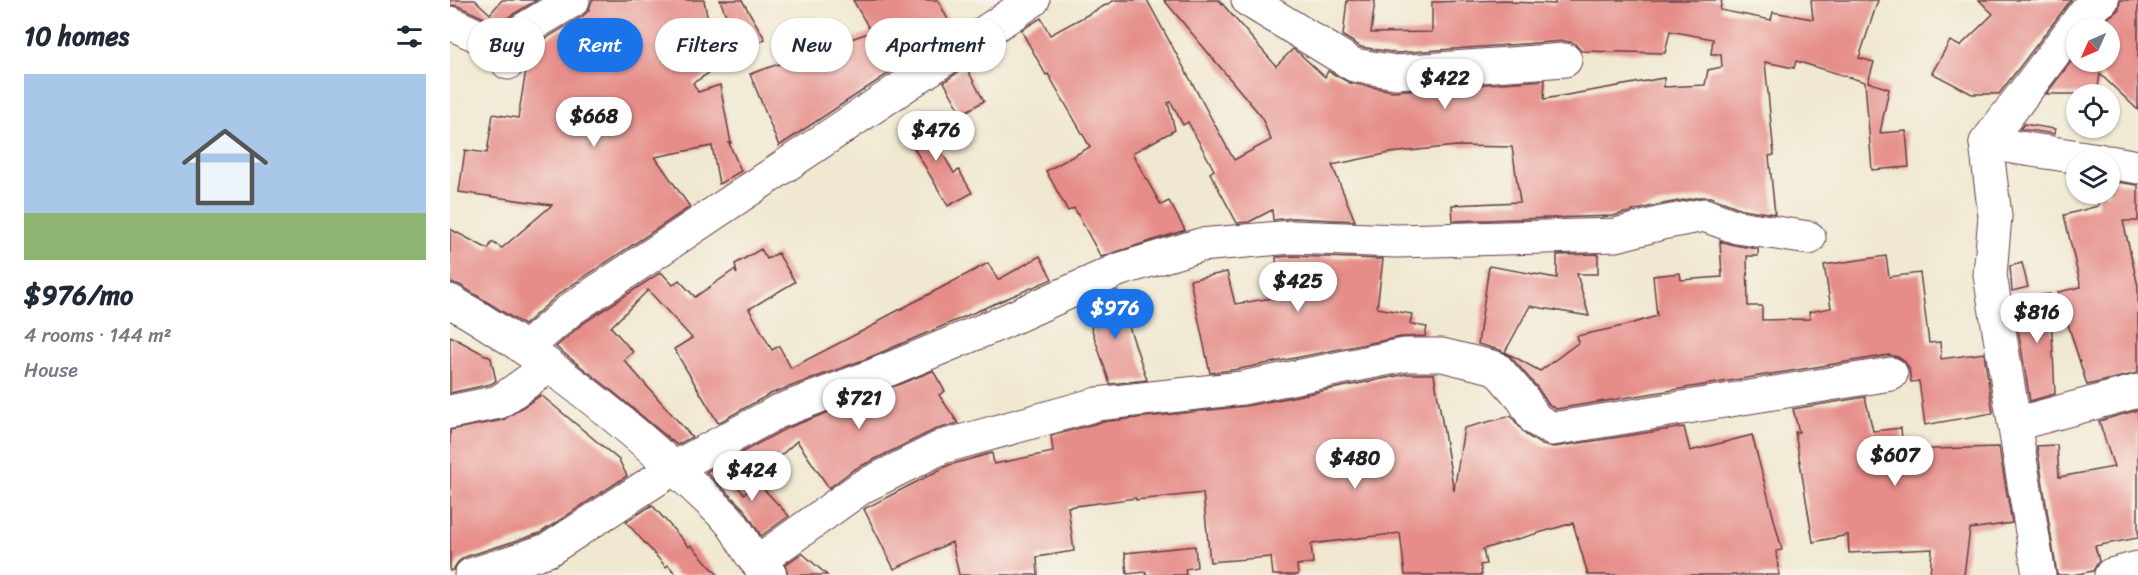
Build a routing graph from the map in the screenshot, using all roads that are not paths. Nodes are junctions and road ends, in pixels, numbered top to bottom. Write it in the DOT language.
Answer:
graph roads {
  1 [pos="573,0"];
  2 [pos="1033,0"];
  3 [pos="1248,0"];
  4 [pos="2102,0"];
  5 [pos="450,23"];
  6 [pos="1565,60"];
  7 [pos="1986,143"];
  8 [pos="2066,155"];
  9 [pos="2120,164"];
  10 [pos="2138,167"];
  11 [pos="1809,237"];
  12 [pos="450,301"];
  13 [pos="537,358"];
  14 [pos="1891,374"];
  15 [pos="2138,391"];
  16 [pos="450,412"];
  17 [pos="2015,424"];
  18 [pos="674,468"];
  19 [pos="764,568"];
  20 [pos="2138,568"];
  21 [pos="471,575"];
  22 [pos="2039,575"];
  23 [pos="2111,575"];
  1 -- 5 [label="street"];
  2 -- 13 [label="street"];
  3 -- 6 [label="street"];
  4 -- 7 [label="street"];
  7 -- 8 [label="street"];
  7 -- 17 [label="street"];
  9 -- 10 [label="street"];
  11 -- 18 [label="street"];
  12 -- 13 [label="street"];
  13 -- 16 [label="street"];
  13 -- 18 [label="street"];
  14 -- 19 [label="street"];
  15 -- 17 [label="street"];
  17 -- 22 [label="street"];
  18 -- 19 [label="street"];
  18 -- 21 [label="street"];
  20 -- 23 [label="street"];
}
